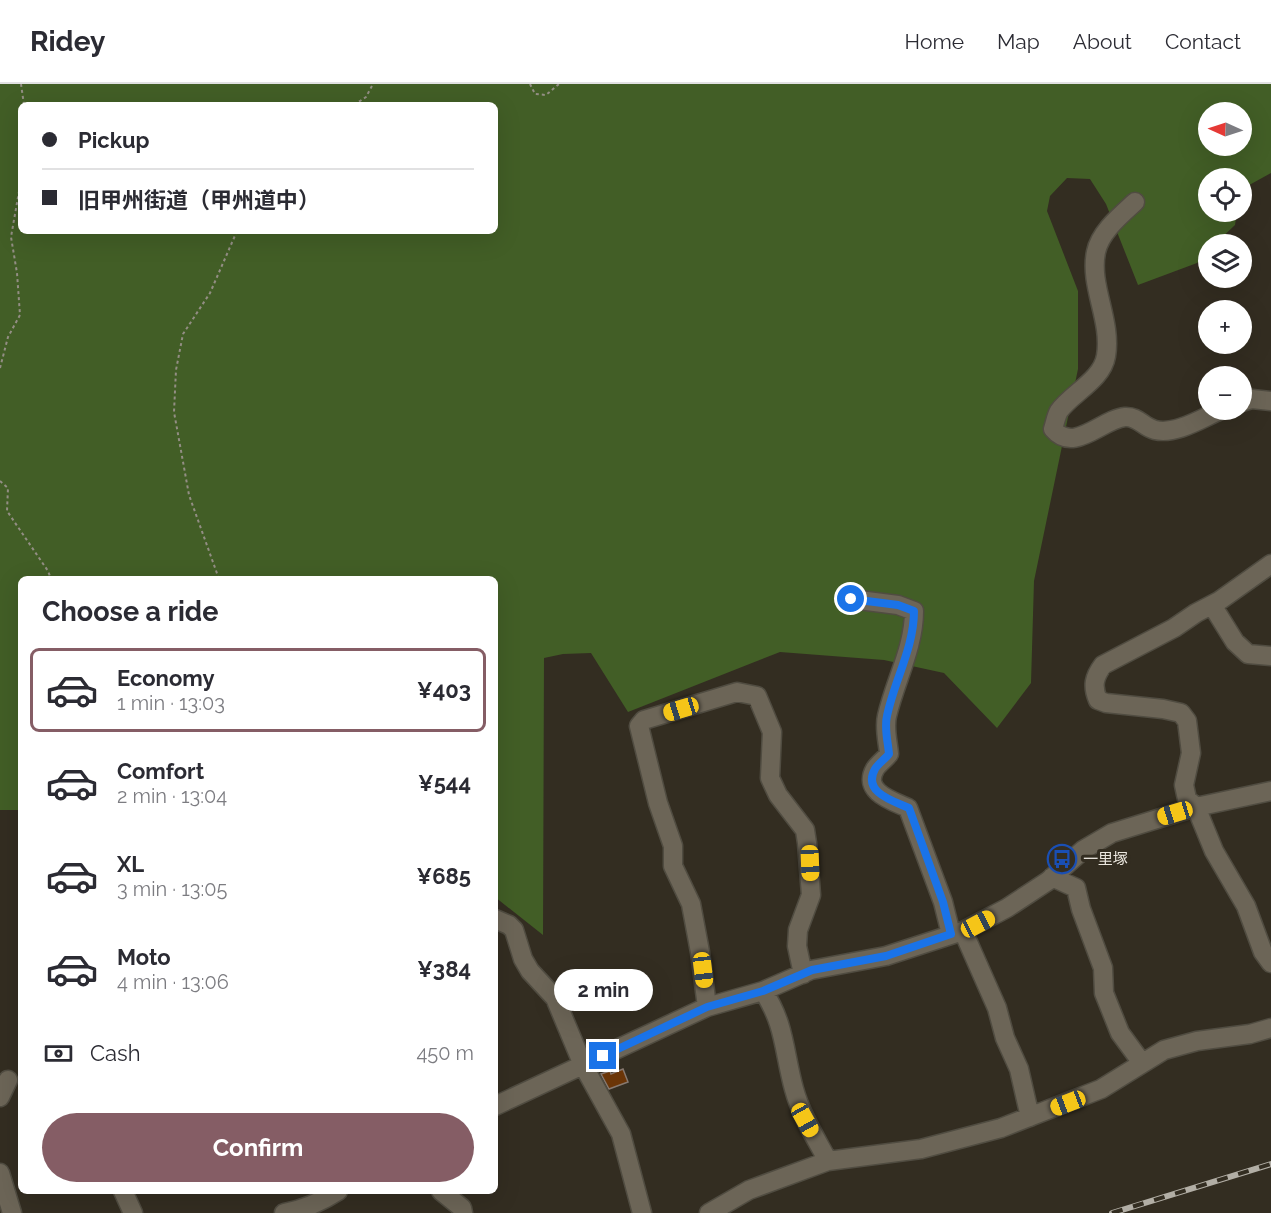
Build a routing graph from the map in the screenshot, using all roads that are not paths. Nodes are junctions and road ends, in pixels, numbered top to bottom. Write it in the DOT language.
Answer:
graph roads {
  1 [pos="1135,202"];
  2 [pos="1252,399"];
  3 [pos="1271,401"];
  4 [pos="1198,420"];
  5 [pos="1266,572"];
  6 [pos="851,599"];
  7 [pos="1212,605"];
  8 [pos="1271,656"];
  9 [pos="1271,791"];
  10 [pos="1196,807"];
  11 [pos="1052,877"];
  12 [pos="498,920"];
  13 [pos="957,932"];
  14 [pos="1271,963"];
  15 [pos="803,974"];
  16 [pos="763,991"];
  17 [pos="707,1007"];
  18 [pos="1271,1028"];
  19 [pos="1142,1063"];
  20 [pos="584,1065"];
  21 [pos="498,1105"];
  22 [pos="1030,1117"];
  23 [pos="828,1161"];
  24 [pos="0,1173"];
  25 [pos="124,1194"];
  26 [pos="445,1194"];
  27 [pos="320,1196"];
  28 [pos="12,1213"];
  29 [pos="133,1213"];
  30 [pos="285,1213"];
  31 [pos="463,1213"];
  32 [pos="642,1213"];
  33 [pos="709,1213"];
  1 -- 4 [label="street"];
  2 -- 3 [label="street"];
  5 -- 7 [label="street"];
  6 -- 13 [label="street"];
  7 -- 8 [label="street"];
  7 -- 10 [label="street"];
  9 -- 10 [label="street"];
  10 -- 11 [label="street"];
  10 -- 14 [label="street"];
  11 -- 13 [label="street"];
  11 -- 19 [label="street"];
  12 -- 20 [label="street"];
  13 -- 15 [label="street"];
  13 -- 22 [label="street"];
  15 -- 16 [label="street"];
  15 -- 17 [label="street"];
  16 -- 17 [label="street"];
  16 -- 23 [label="street"];
  17 -- 20 [label="street"];
  18 -- 19 [label="street"];
  19 -- 22 [label="street"];
  20 -- 21 [label="street"];
  20 -- 32 [label="street"];
  22 -- 23 [label="street"];
  23 -- 33 [label="street"];
  24 -- 28 [label="street"];
  25 -- 29 [label="street"];
  26 -- 31 [label="street"];
  27 -- 30 [label="street"];
}
